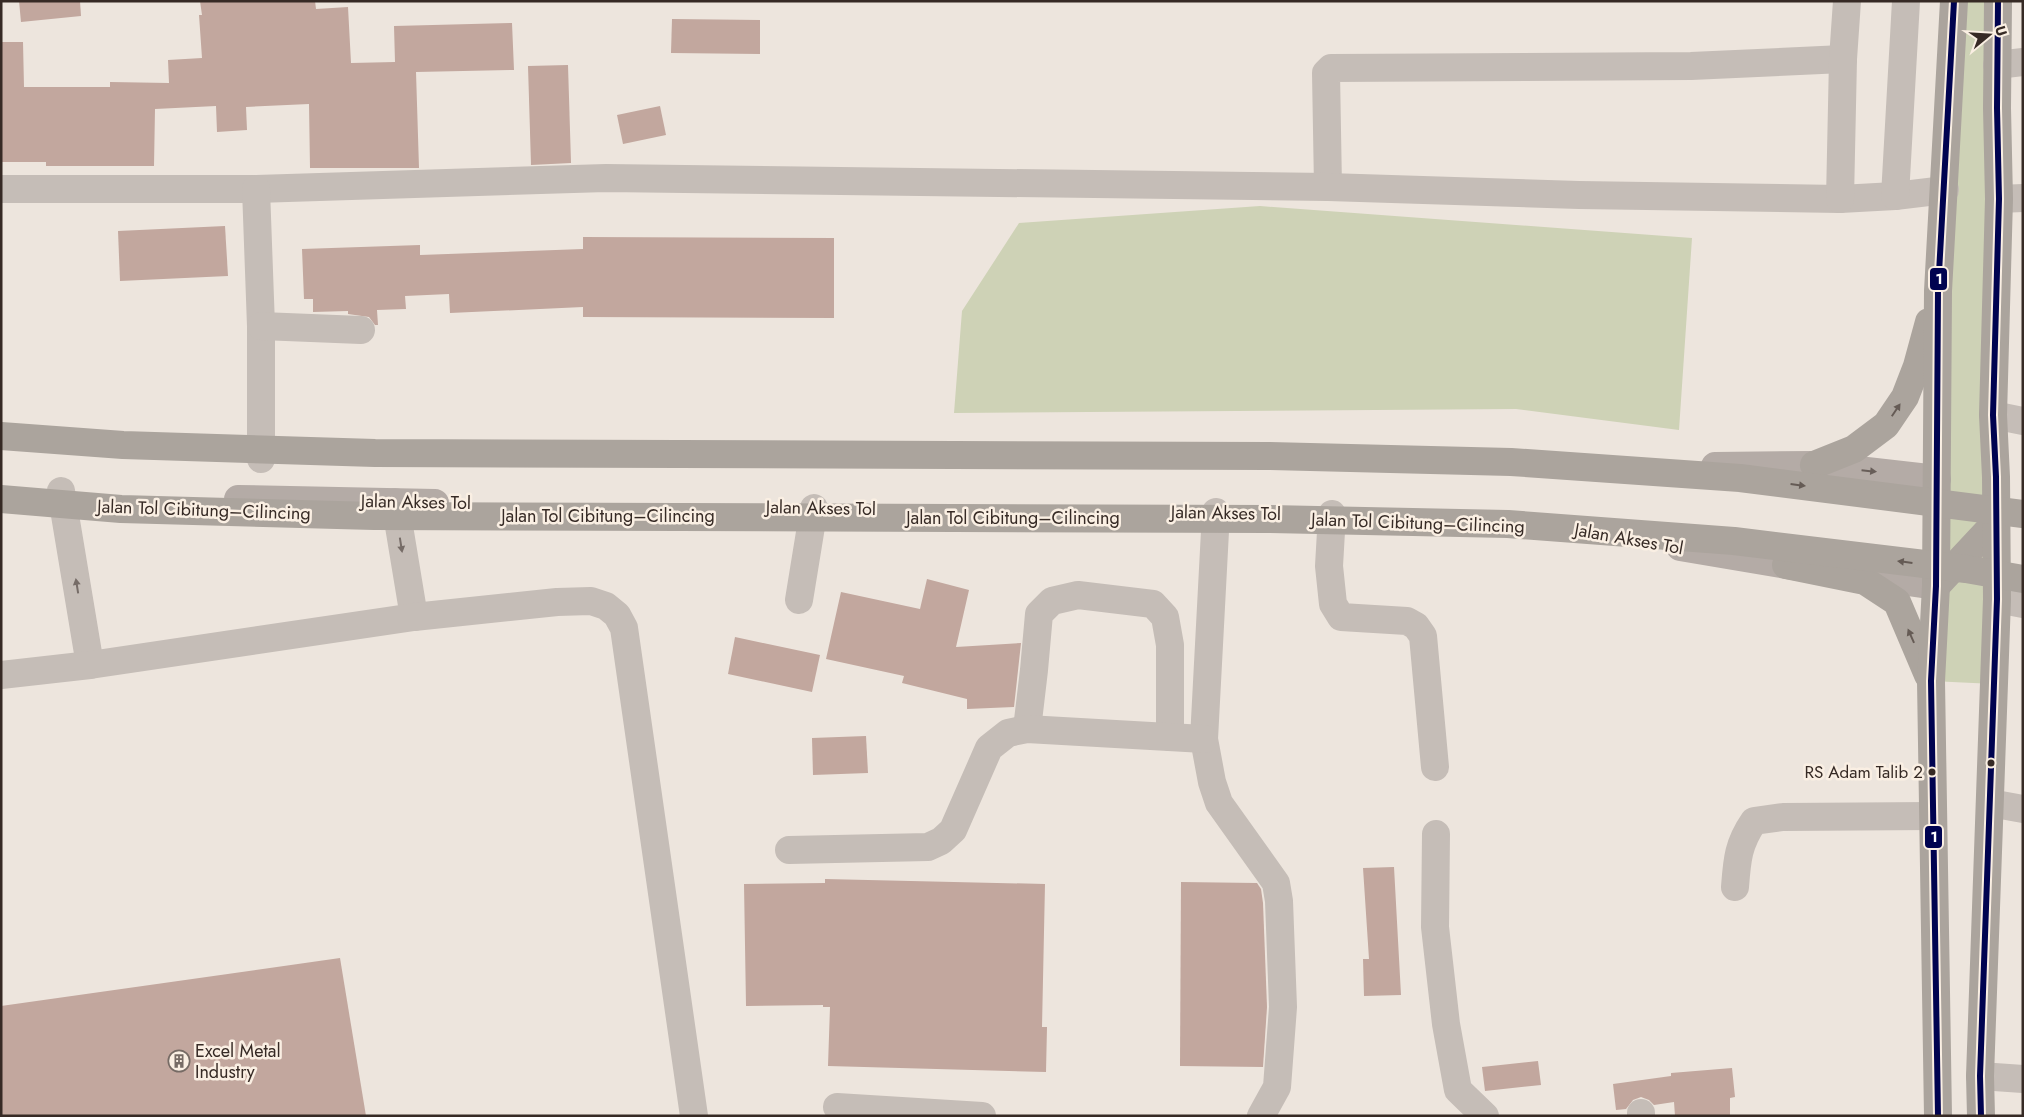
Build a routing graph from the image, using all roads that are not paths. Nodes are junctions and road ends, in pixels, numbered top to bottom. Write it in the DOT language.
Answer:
graph roads {
  1 [pos="1847,1"];
  2 [pos="1906,1"];
  3 [pos="1954,1"];
  4 [pos="1998,1"];
  5 [pos="1844,59"];
  6 [pos="2010,64"];
  7 [pos="1328,187"];
  8 [pos="1,189"];
  9 [pos="256,189"];
  10 [pos="1944,190"];
  11 [pos="1895,196"];
  12 [pos="2011,198"];
  13 [pos="1840,199"];
  14 [pos="1938,291"];
  15 [pos="261,326"];
  16 [pos="361,330"];
  17 [pos="1993,415"];
  18 [pos="2023,421"];
  19 [pos="1,436"];
  20 [pos="1,444"];
  21 [pos="261,459"];
  22 [pos="1814,465"];
  23 [pos="1937,479"];
  24 [pos="1,487"];
  25 [pos="61,491"];
  26 [pos="1,499"];
  27 [pos="395,502"];
  28 [pos="814,508"];
  29 [pos="1216,512"];
  30 [pos="1332,514"];
  31 [pos="2023,514"];
  32 [pos="1995,523"];
  33 [pos="1786,565"];
  34 [pos="2023,579"];
  35 [pos="1936,586"];
  36 [pos="799,600"];
  37 [pos="2010,601"];
  38 [pos="414,617"];
  39 [pos="90,665"];
  40 [pos="1,675"];
  41 [pos="1931,680"];
  42 [pos="1027,729"];
  43 [pos="1170,737"];
  44 [pos="1204,739"];
  45 [pos="1435,767"];
  46 [pos="1990,803"];
  47 [pos="2023,810"];
  48 [pos="1932,816"];
  49 [pos="1436,834"];
  50 [pos="789,850"];
  51 [pos="1735,887"];
  52 [pos="1980,1076"];
  53 [pos="2023,1079"];
  54 [pos="837,1107"];
  55 [pos="694,1116"];
  56 [pos="982,1116"];
  57 [pos="1261,1116"];
  58 [pos="1485,1116"];
  59 [pos="1938,1116"];
  60 [pos="1981,1116"];
  1 -- 5 [label="street"];
  2 -- 11 [label="street"];
  3 -- 10 [label="highway"];
  4 -- 6 [label="highway"];
  5 -- 7 [label="street"];
  5 -- 13 [label="street"];
  6 -- 12 [label="highway"];
  7 -- 9 [label="street"];
  7 -- 13 [label="street"];
  8 -- 9 [label="street"];
  9 -- 15 [label="street"];
  10 -- 11 [label="street"];
  10 -- 14 [label="highway"];
  11 -- 13 [label="street"];
  12 -- 17 [label="highway"];
  22 -- 14 [label="highway, one-way"];
  14 -- 23 [label="highway"];
  15 -- 16 [label="street"];
  15 -- 21 [label="street"];
  17 -- 18 [label="street"];
  17 -- 32 [label="highway"];
  19 -- 31 [label="highway, one-way, bridge"];
  20 -- 21 [label="main road"];
  21 -- 22 [label="main road"];
  22 -- 23 [label="main road, one-way"];
  23 -- 35 [label="highway"];
  24 -- 25 [label="main road, Jalan Akses Tol"];
  25 -- 27 [label="main road, Jalan Akses Tol"];
  39 -- 25 [label="street, one-way"];
  34 -- 26 [label="highway, Jalan Tol Cibitung–Cilincing, one-way, bridge"];
  27 -- 28 [label="main road, Jalan Akses Tol"];
  27 -- 38 [label="street, one-way"];
  28 -- 29 [label="main road, Jalan Akses Tol"];
  28 -- 36 [label="street"];
  29 -- 30 [label="main road, Jalan Akses Tol"];
  29 -- 44 [label="street"];
  30 -- 33 [label="main road, Jalan Akses Tol"];
  30 -- 45 [label="street"];
  32 -- 35 [label="highway"];
  32 -- 37 [label="highway"];
  33 -- 35 [label="main road, Jalan Akses Tol"];
  41 -- 33 [label="highway, one-way"];
  35 -- 41 [label="highway"];
  37 -- 46 [label="highway"];
  38 -- 39 [label="street"];
  38 -- 55 [label="street"];
  39 -- 40 [label="street"];
  41 -- 48 [label="highway"];
  42 -- 43 [label="street"];
  42 -- 43 [label="street"];
  42 -- 50 [label="street"];
  43 -- 44 [label="street"];
  44 -- 57 [label="street"];
  46 -- 47 [label="street"];
  46 -- 52 [label="highway"];
  48 -- 51 [label="street"];
  48 -- 59 [label="highway"];
  49 -- 58 [label="street"];
  52 -- 53 [label="street"];
  52 -- 60 [label="highway"];
  54 -- 56 [label="street"];
}
